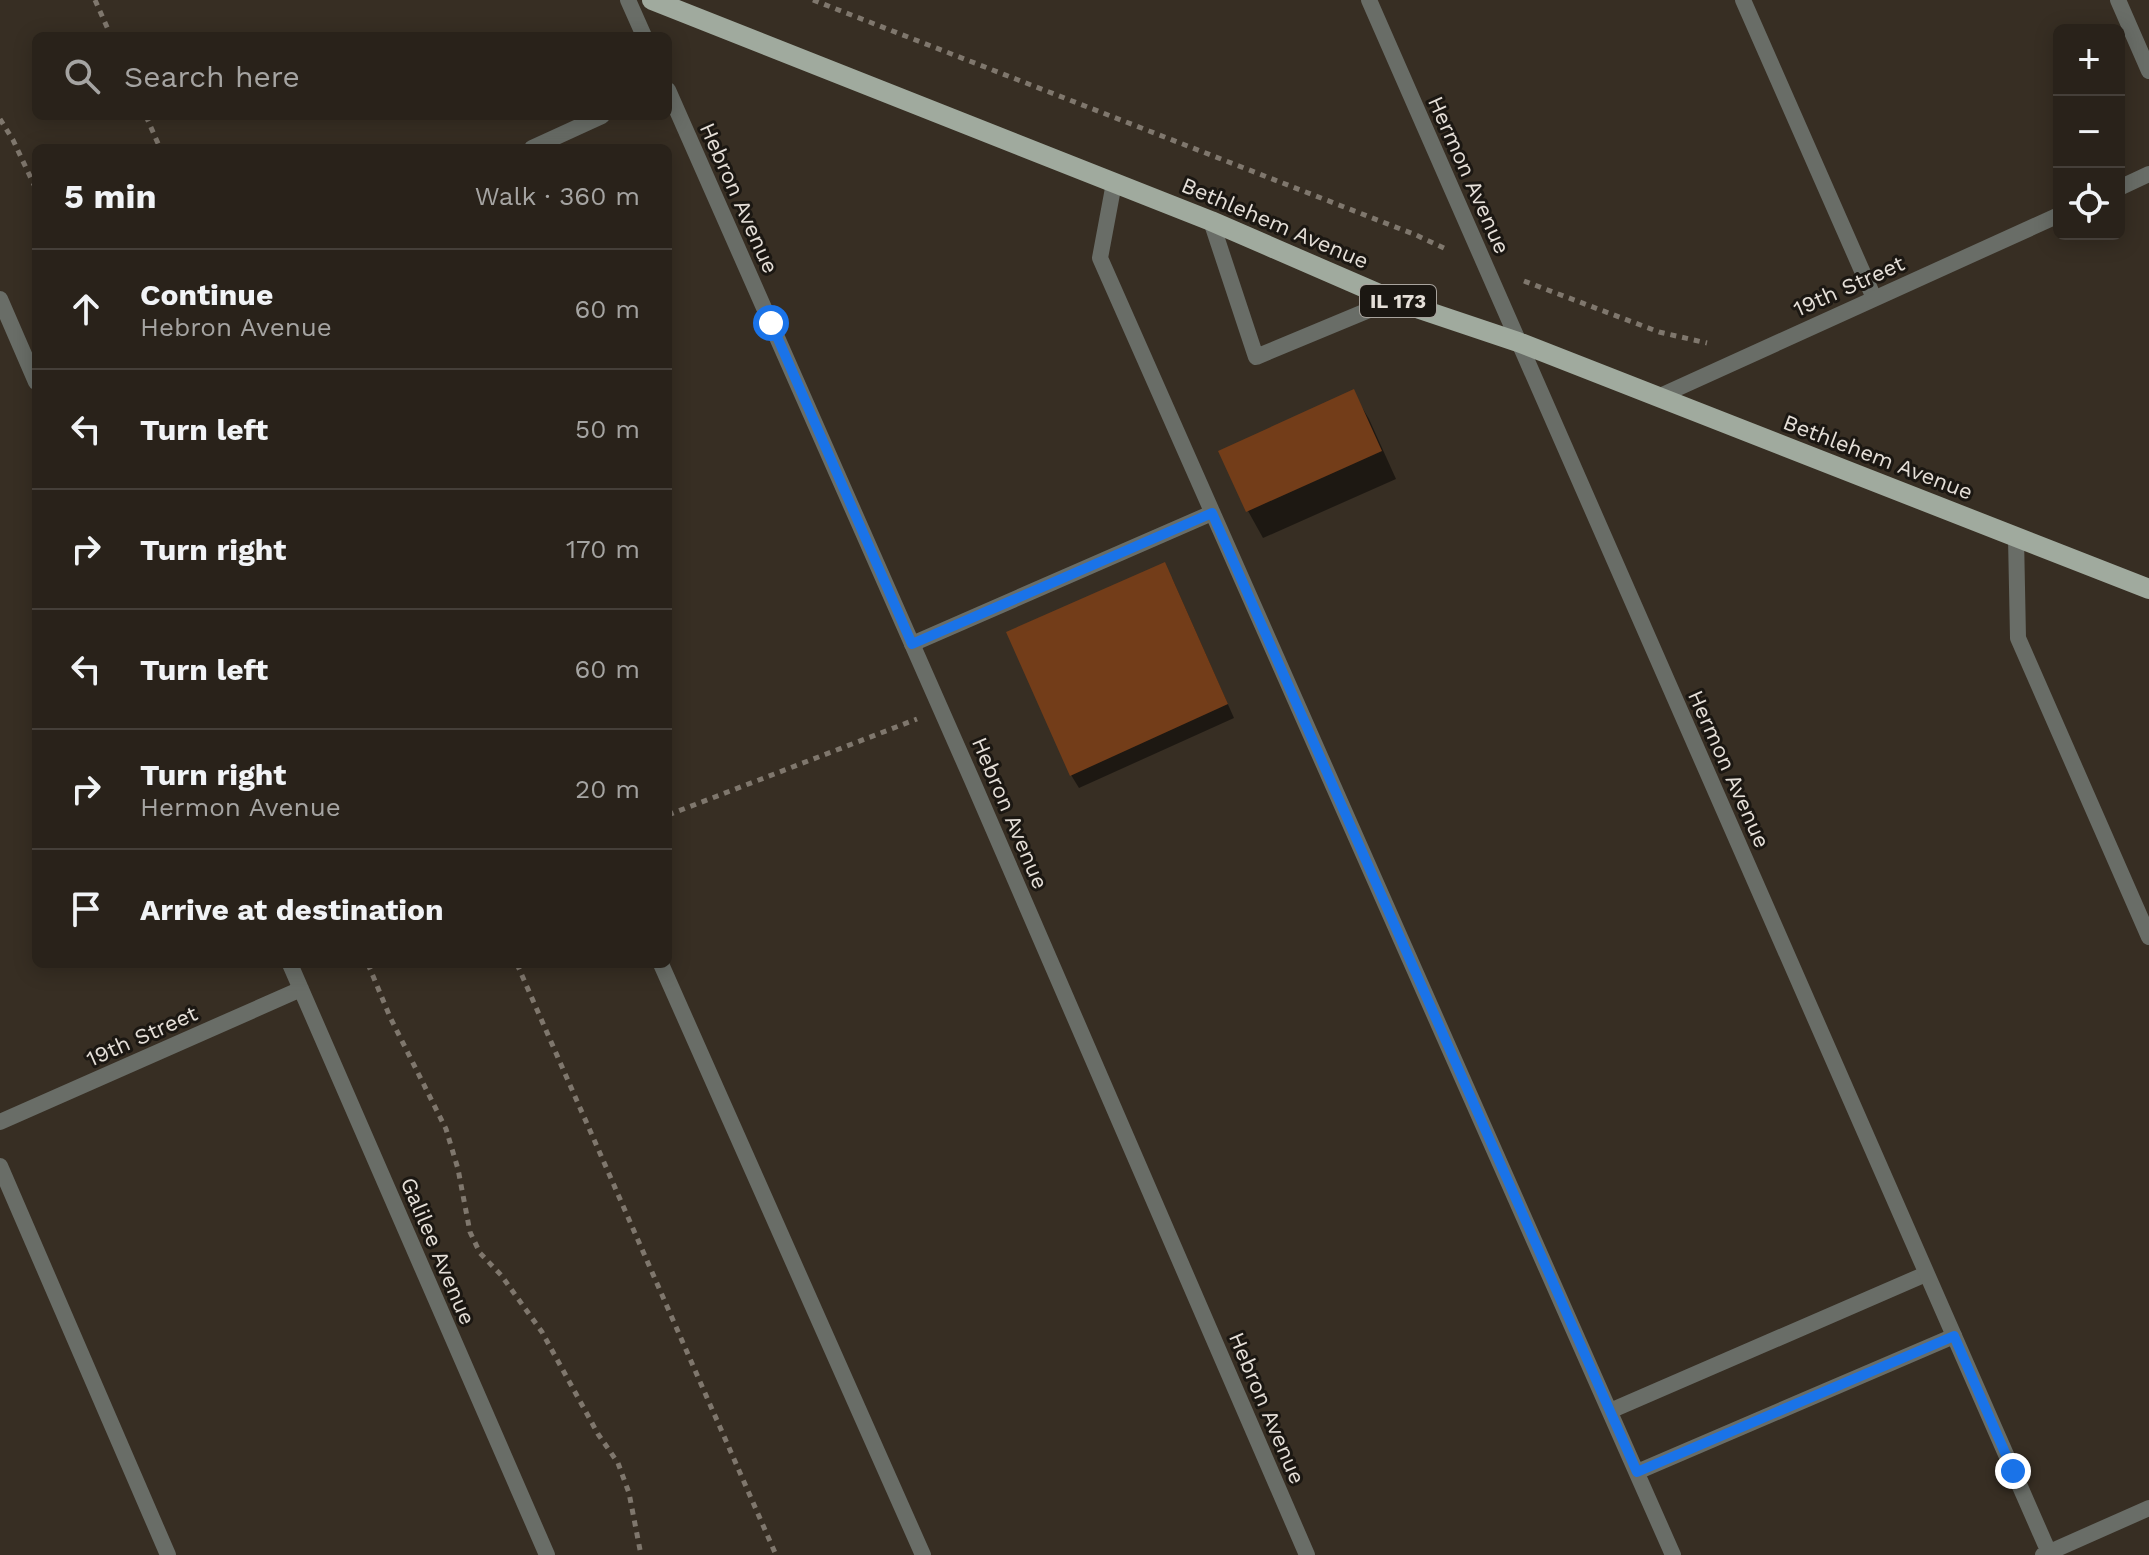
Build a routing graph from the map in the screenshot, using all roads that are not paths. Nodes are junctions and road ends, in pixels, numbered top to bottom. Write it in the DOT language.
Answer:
graph roads {
  1 [pos="628,0"];
  2 [pos="652,0"];
  3 [pos="1369,0"];
  4 [pos="1743,0"];
  5 [pos="2118,0"];
  6 [pos="642,32"];
  7 [pos="2149,71"];
  8 [pos="672,99"];
  9 [pos="593,120"];
  10 [pos="541,144"];
  11 [pos="2149,174"];
  12 [pos="1114,183"];
  13 [pos="2125,185"];
  14 [pos="2053,218"];
  15 [pos="1211,221"];
  16 [pos="1874,298"];
  17 [pos="0,299"];
  18 [pos="1393,300"];
  19 [pos="1518,342"];
  20 [pos="32,373"];
  21 [pos="1658,397"];
  22 [pos="1212,513"];
  23 [pos="2016,537"];
  24 [pos="2149,589"];
  25 [pos="912,644"];
  26 [pos="2149,937"];
  27 [pos="292,968"];
  28 [pos="663,968"];
  29 [pos="301,989"];
  30 [pos="0,1122"];
  31 [pos="0,1166"];
  32 [pos="1926,1274"];
  33 [pos="1954,1336"];
  34 [pos="1610,1411"];
  35 [pos="1637,1472"];
  36 [pos="2149,1508"];
  37 [pos="2047,1554"];
  38 [pos="168,1555"];
  39 [pos="547,1555"];
  40 [pos="923,1555"];
  41 [pos="1307,1555"];
  42 [pos="1673,1555"];
  1 -- 6 [label="street"];
  2 -- 12 [label="main road, Bethlehem Avenue / IL 173"];
  3 -- 19 [label="street, Hermon Avenue"];
  4 -- 16 [label="street"];
  5 -- 7 [label="street"];
  8 -- 25 [label="street, Hebron Avenue"];
  9 -- 10 [label="street"];
  11 -- 13 [label="street"];
  12 -- 15 [label="main road, Bethlehem Avenue / IL 173"];
  12 -- 22 [label="street"];
  14 -- 16 [label="street, 19th Street"];
  15 -- 18 [label="main road, Bethlehem Avenue / IL 173"];
  15 -- 18 [label="street"];
  16 -- 21 [label="street, 19th Street"];
  17 -- 20 [label="street"];
  18 -- 19 [label="main road, Bethlehem Avenue / IL 173"];
  19 -- 21 [label="main road, Bethlehem Avenue / IL 173"];
  19 -- 32 [label="street, Hermon Avenue"];
  21 -- 23 [label="main road, Bethlehem Avenue / IL 173"];
  22 -- 25 [label="street"];
  22 -- 34 [label="street"];
  23 -- 24 [label="main road, Bethlehem Avenue / IL 173"];
  23 -- 26 [label="street"];
  25 -- 41 [label="street, Hebron Avenue"];
  27 -- 29 [label="street, Galilee Avenue"];
  28 -- 40 [label="street"];
  29 -- 30 [label="street, 19th Street"];
  29 -- 39 [label="street, Galilee Avenue"];
  31 -- 38 [label="street"];
  32 -- 33 [label="street, Hermon Avenue"];
  32 -- 34 [label="street"];
  33 -- 35 [label="street"];
  33 -- 37 [label="street, Hermon Avenue"];
  34 -- 35 [label="street"];
  35 -- 42 [label="street"];
  36 -- 37 [label="street"];
}
